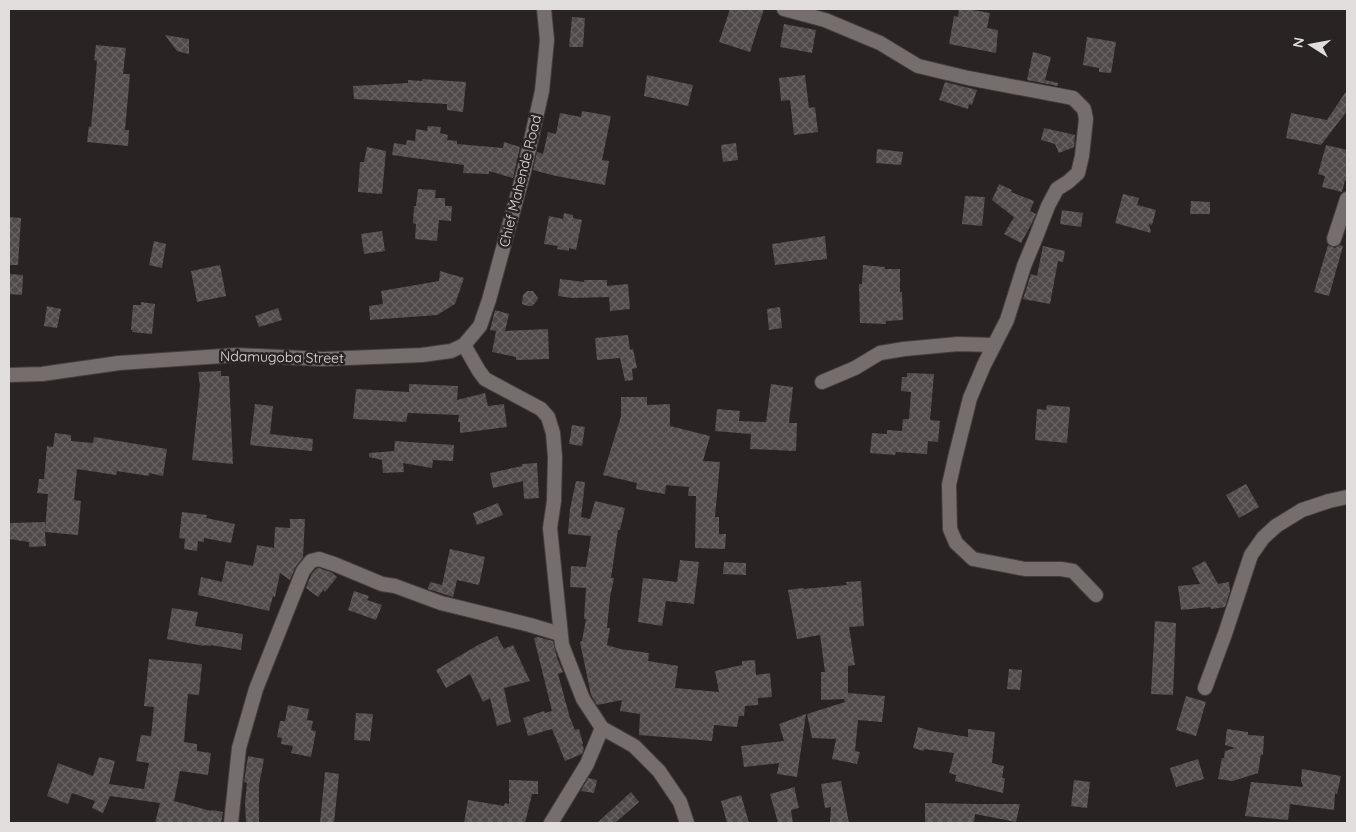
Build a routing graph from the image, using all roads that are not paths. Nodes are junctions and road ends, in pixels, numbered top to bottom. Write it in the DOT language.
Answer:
graph roads {
  1 [pos="544,9"];
  2 [pos="784,9"];
  3 [pos="1347,199"];
  4 [pos="1334,239"];
  5 [pos="994,344"];
  6 [pos="464,345"];
  7 [pos="9,375"];
  8 [pos="822,382"];
  9 [pos="1347,497"];
  10 [pos="1096,595"];
  11 [pos="560,634"];
  12 [pos="1205,688"];
  13 [pos="602,728"];
  14 [pos="231,823"];
  15 [pos="551,823"];
  16 [pos="687,823"];
  1 -- 6 [label="street, Chief Mahende Road"];
  2 -- 5 [label="street"];
  3 -- 4 [label="street"];
  5 -- 8 [label="street"];
  5 -- 10 [label="street"];
  6 -- 7 [label="street, Ndamugoba Street"];
  6 -- 11 [label="street"];
  9 -- 12 [label="street"];
  11 -- 13 [label="street"];
  11 -- 14 [label="street"];
  13 -- 15 [label="street"];
  13 -- 16 [label="street"];
}
